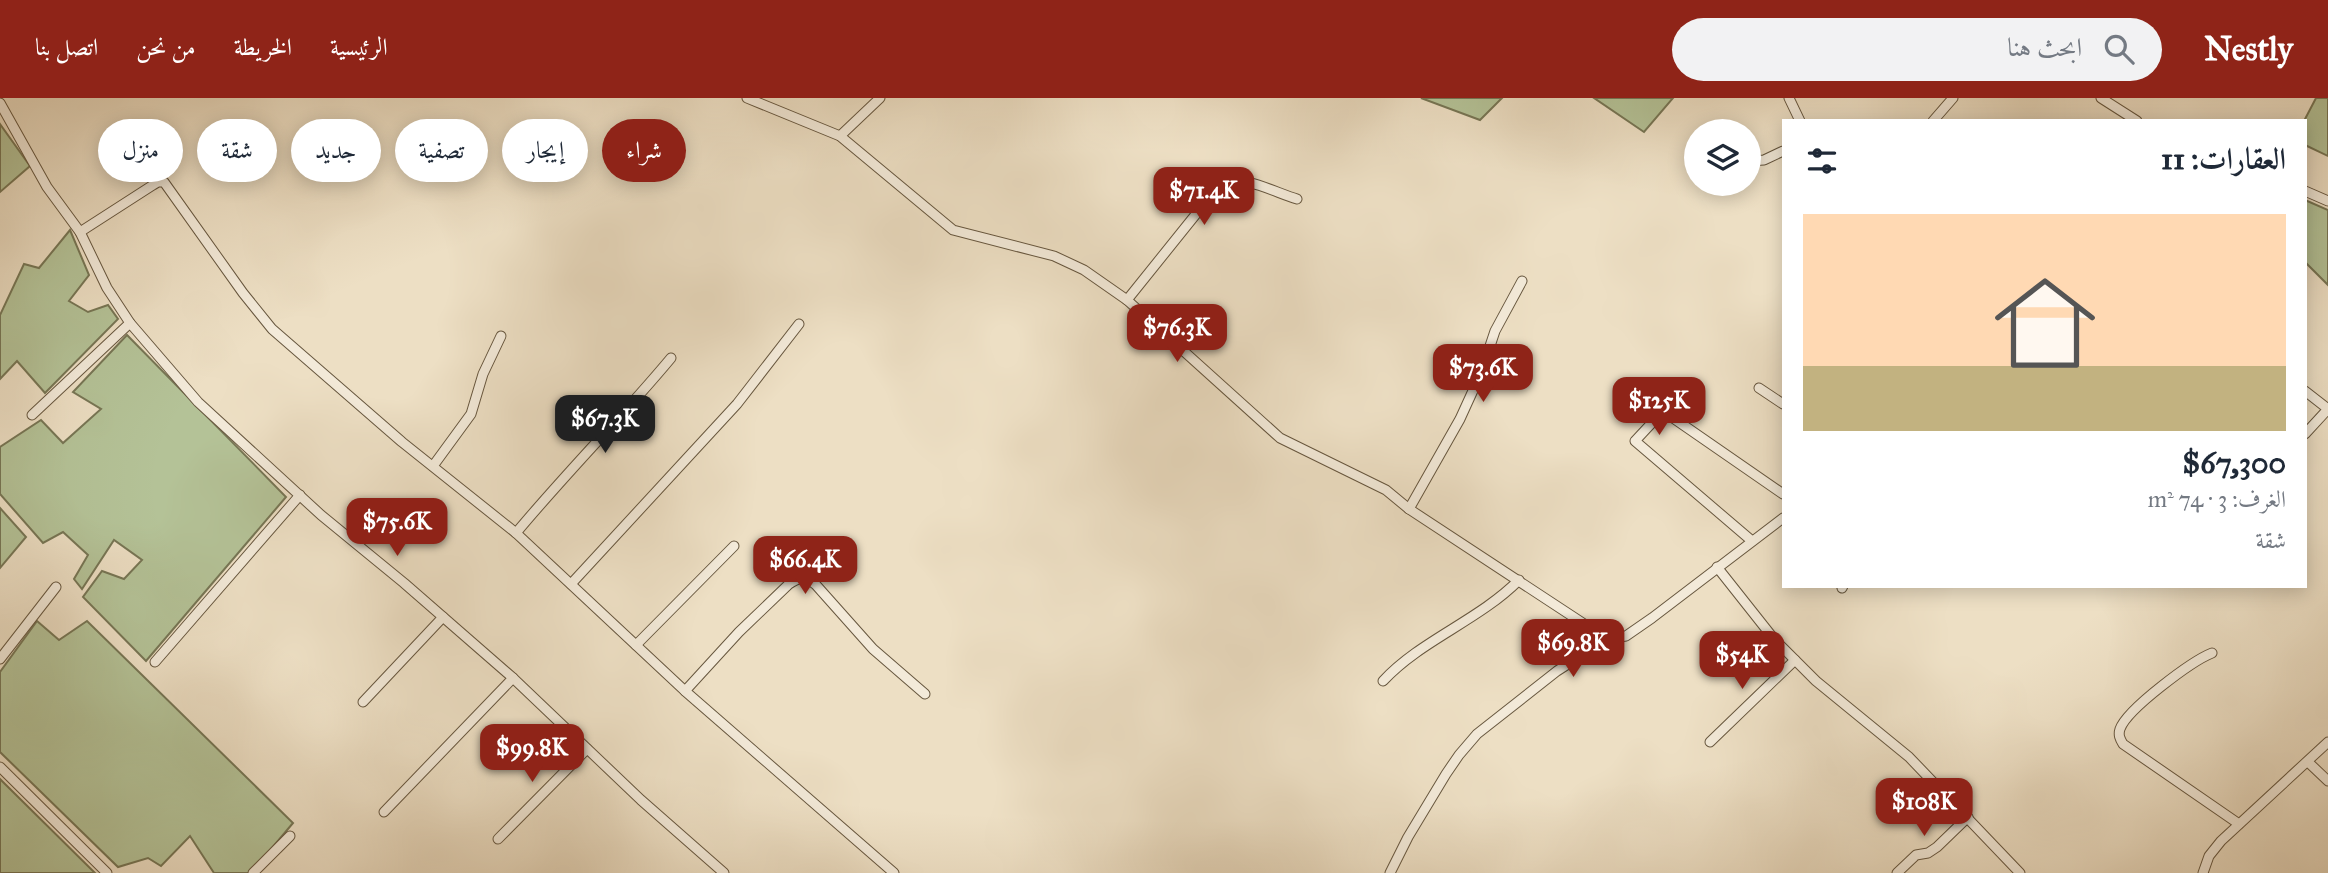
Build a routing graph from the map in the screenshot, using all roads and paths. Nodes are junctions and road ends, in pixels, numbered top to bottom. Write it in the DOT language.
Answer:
graph roads {
  1 [pos="747,98"];
  2 [pos="880,98"];
  3 [pos="1789,98"];
  4 [pos="1953,98"];
  5 [pos="2101,98"];
  6 [pos="0,103"];
  7 [pos="1800,119"];
  8 [pos="1935,119"];
  9 [pos="2134,119"];
  10 [pos="841,136"];
  11 [pos="1782,151"];
  12 [pos="1761,160"];
  13 [pos="2307,192"];
  14 [pos="1297,199"];
  15 [pos="2328,201"];
  16 [pos="80,232"];
  17 [pos="1522,281"];
  18 [pos="1127,300"];
  19 [pos="130,323"];
  20 [pos="799,324"];
  21 [pos="501,336"];
  22 [pos="671,358"];
  23 [pos="1759,388"];
  24 [pos="2307,393"];
  25 [pos="1782,403"];
  26 [pos="2328,409"];
  27 [pos="32,415"];
  28 [pos="2307,432"];
  29 [pos="433,466"];
  30 [pos="1782,493"];
  31 [pos="300,495"];
  32 [pos="1409,509"];
  33 [pos="1782,519"];
  34 [pos="516,533"];
  35 [pos="1752,541"];
  36 [pos="734,546"];
  37 [pos="1717,567"];
  38 [pos="1519,580"];
  39 [pos="571,584"];
  40 [pos="56,587"];
  41 [pos="443,617"];
  42 [pos="1607,639"];
  43 [pos="636,645"];
  44 [pos="2212,653"];
  45 [pos="0,659"];
  46 [pos="1795,660"];
  47 [pos="155,662"];
  48 [pos="513,678"];
  49 [pos="1383,681"];
  50 [pos="685,691"];
  51 [pos="925,694"];
  52 [pos="363,702"];
  53 [pos="2328,742"];
  54 [pos="1710,743"];
  55 [pos="587,749"];
  56 [pos="2308,762"];
  57 [pos="0,767"];
  58 [pos="2328,781"];
  59 [pos="384,812"];
  60 [pos="1968,817"];
  61 [pos="2239,824"];
  62 [pos="290,836"];
  63 [pos="498,839"];
  64 [pos="107,873"];
  65 [pos="253,873"];
  66 [pos="724,873"];
  67 [pos="894,873"];
  68 [pos="1390,873"];
  69 [pos="1898,873"];
  70 [pos="2020,873"];
  71 [pos="2203,873"];
  1 -- 10 [label="street"];
  2 -- 10 [label="street"];
  3 -- 7 [label="street"];
  4 -- 8 [label="street"];
  5 -- 9 [label="street"];
  6 -- 16 [label="street"];
  10 -- 18 [label="street"];
  11 -- 12 [label="street"];
  13 -- 15 [label="street"];
  14 -- 18 [label="street"];
  16 -- 19 [label="street"];
  16 -- 29 [label="street"];
  17 -- 32 [label="street"];
  18 -- 32 [label="street"];
  19 -- 27 [label="street"];
  19 -- 31 [label="street"];
  20 -- 39 [label="street"];
  21 -- 29 [label="street"];
  22 -- 34 [label="street"];
  23 -- 25 [label="street"];
  24 -- 26 [label="street"];
  26 -- 28 [label="street"];
  29 -- 34 [label="street"];
  30 -- 35 [label="street"];
  31 -- 41 [label="street"];
  31 -- 47 [label="street"];
  32 -- 38 [label="street"];
  33 -- 35 [label="street"];
  34 -- 39 [label="street"];
  35 -- 37 [label="street"];
  36 -- 43 [label="street"];
  37 -- 42 [label="street"];
  37 -- 46 [label="street"];
  38 -- 42 [label="street"];
  38 -- 49 [label="street"];
  39 -- 43 [label="street"];
  40 -- 45 [label="street"];
  41 -- 48 [label="street"];
  41 -- 52 [label="street"];
  42 -- 68 [label="street"];
  43 -- 50 [label="street"];
  44 -- 61 [label="street"];
  46 -- 54 [label="street"];
  46 -- 60 [label="street"];
  48 -- 55 [label="street"];
  48 -- 59 [label="street"];
  50 -- 51 [label="street"];
  50 -- 67 [label="street"];
  53 -- 56 [label="street"];
  55 -- 63 [label="street"];
  55 -- 66 [label="street"];
  56 -- 58 [label="street"];
  56 -- 61 [label="street"];
  57 -- 64 [label="street"];
  60 -- 69 [label="street"];
  60 -- 70 [label="street"];
  61 -- 71 [label="street"];
  62 -- 65 [label="street"];
}
